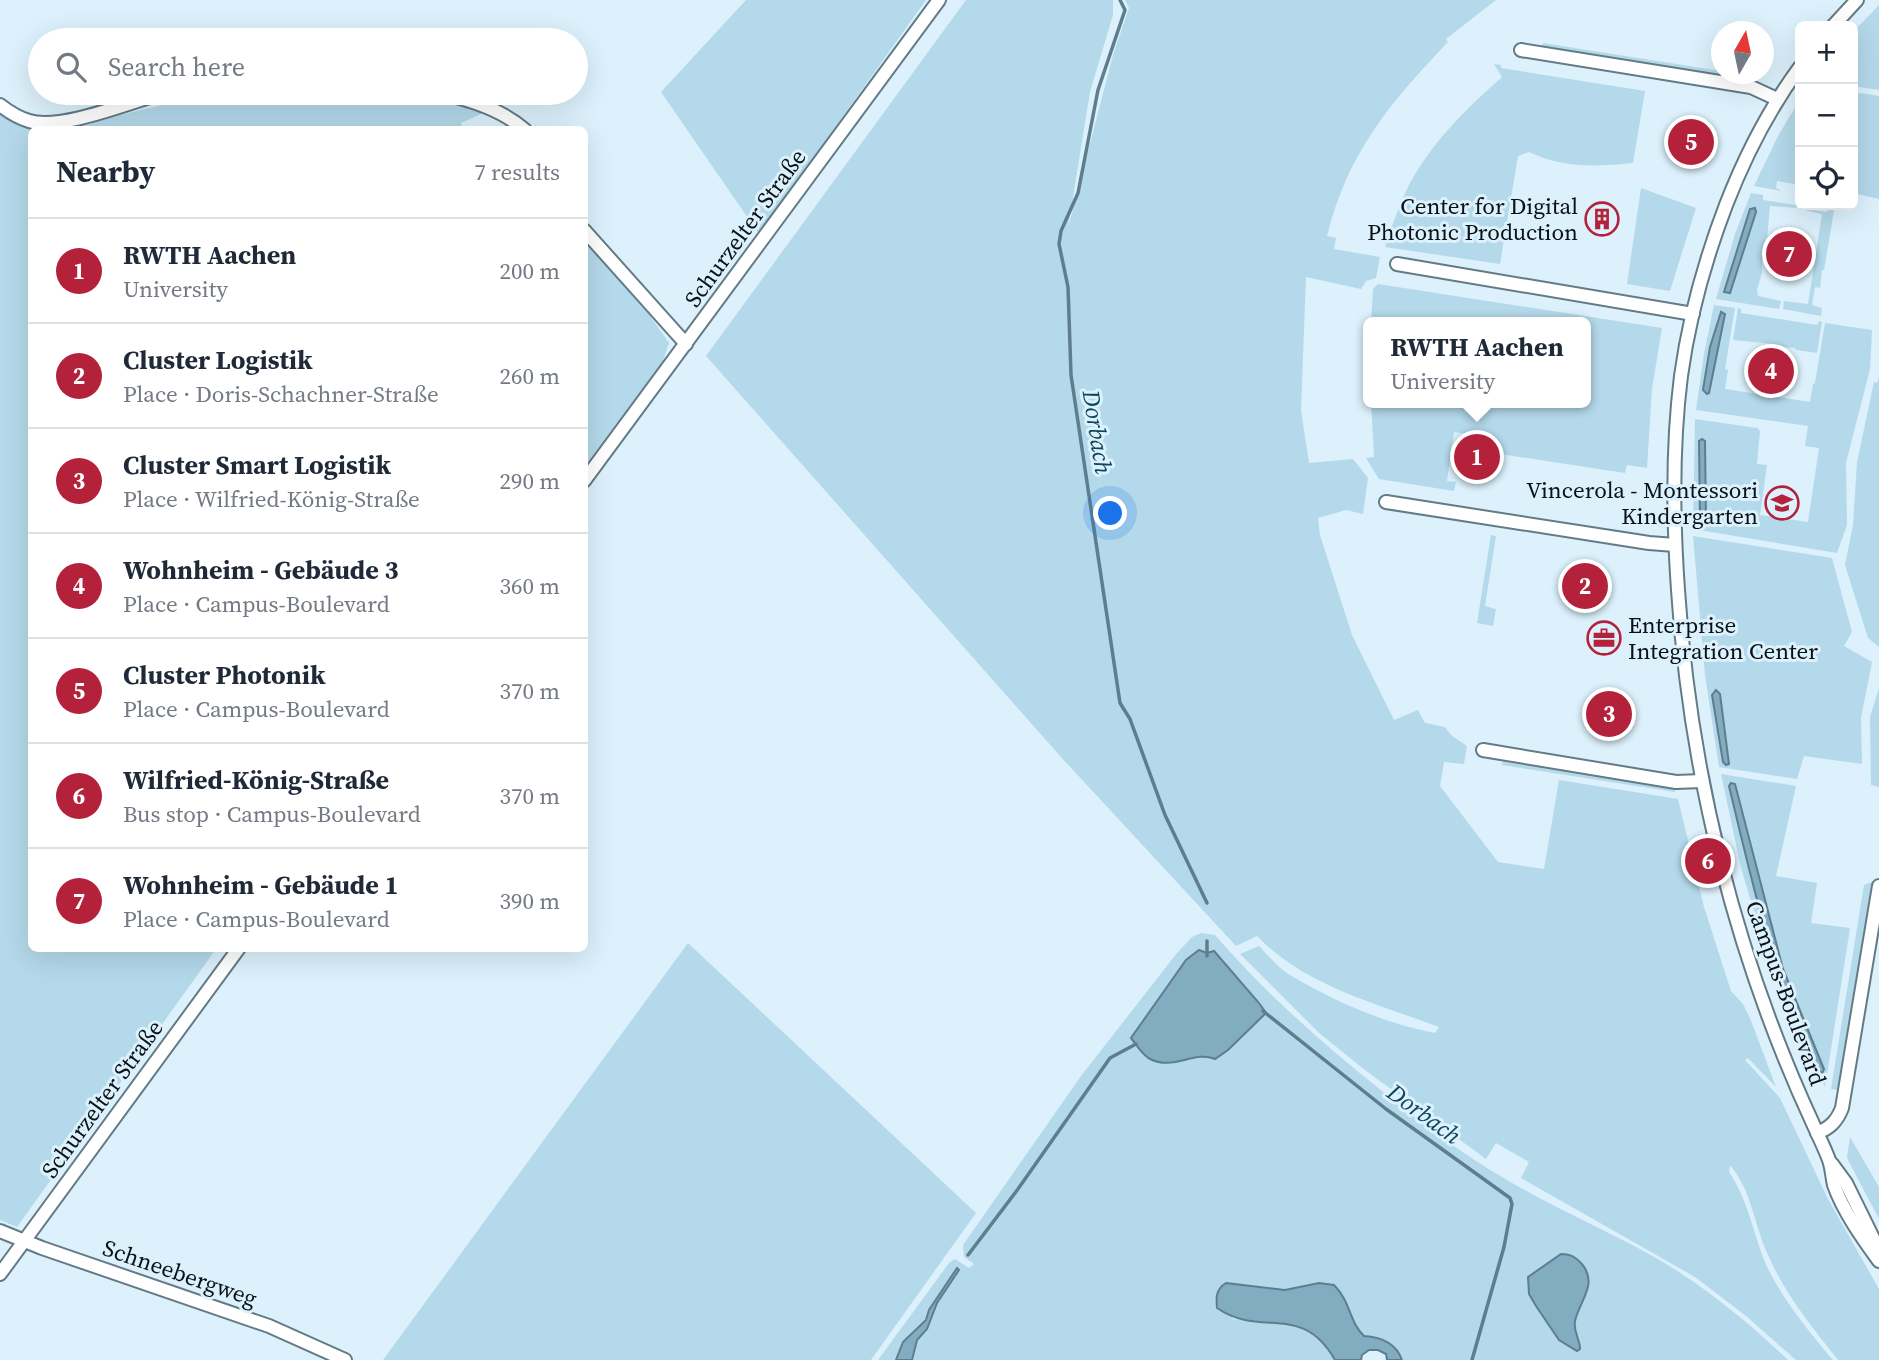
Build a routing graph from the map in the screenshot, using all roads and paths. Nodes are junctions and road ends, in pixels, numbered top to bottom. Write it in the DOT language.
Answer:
graph roads {
  1 [pos="939,0"];
  2 [pos="1857,0"];
  3 [pos="1838,21"];
  4 [pos="1521,50"];
  5 [pos="1795,74"];
  6 [pos="1777,99"];
  7 [pos="0,105"];
  8 [pos="123,105"];
  9 [pos="480,105"];
  10 [pos="521,126"];
  11 [pos="588,234"];
  12 [pos="1397,264"];
  13 [pos="1693,314"];
  14 [pos="686,344"];
  15 [pos="588,476"];
  16 [pos="1386,502"];
  17 [pos="1675,545"];
  18 [pos="1483,750"];
  19 [pos="1702,781"];
  20 [pos="1879,886"];
  21 [pos="236,952"];
  22 [pos="1817,1133"];
  23 [pos="1829,1161"];
  24 [pos="0,1231"];
  25 [pos="24,1241"];
  26 [pos="1879,1250"];
  27 [pos="1879,1261"];
  28 [pos="0,1275"];
  29 [pos="345,1360"];
  1 -- 14 [label="street, Schurzelter Straße"];
  2 -- 3 [label="street"];
  4 -- 6 [label="street"];
  5 -- 6 [label="street, Campus-Boulevard"];
  6 -- 13 [label="street, Campus-Boulevard"];
  7 -- 8 [label="street"];
  9 -- 10 [label="street"];
  11 -- 14 [label="street"];
  12 -- 13 [label="street"];
  13 -- 17 [label="street, Campus-Boulevard"];
  14 -- 15 [label="street, Schurzelter Straße"];
  16 -- 17 [label="street"];
  17 -- 19 [label="street, Campus-Boulevard"];
  18 -- 19 [label="street"];
  19 -- 22 [label="street, Campus-Boulevard"];
  20 -- 22 [label="street"];
  21 -- 25 [label="street, Schurzelter Straße"];
  22 -- 23 [label="street, Campus-Boulevard"];
  23 -- 26 [label="street, Campus-Boulevard"];
  23 -- 27 [label="street, Campus-Boulevard"];
  24 -- 25 [label="street, Schneebergweg"];
  25 -- 28 [label="street, Schurzelter Straße"];
  25 -- 29 [label="street, Schneebergweg"];
}
